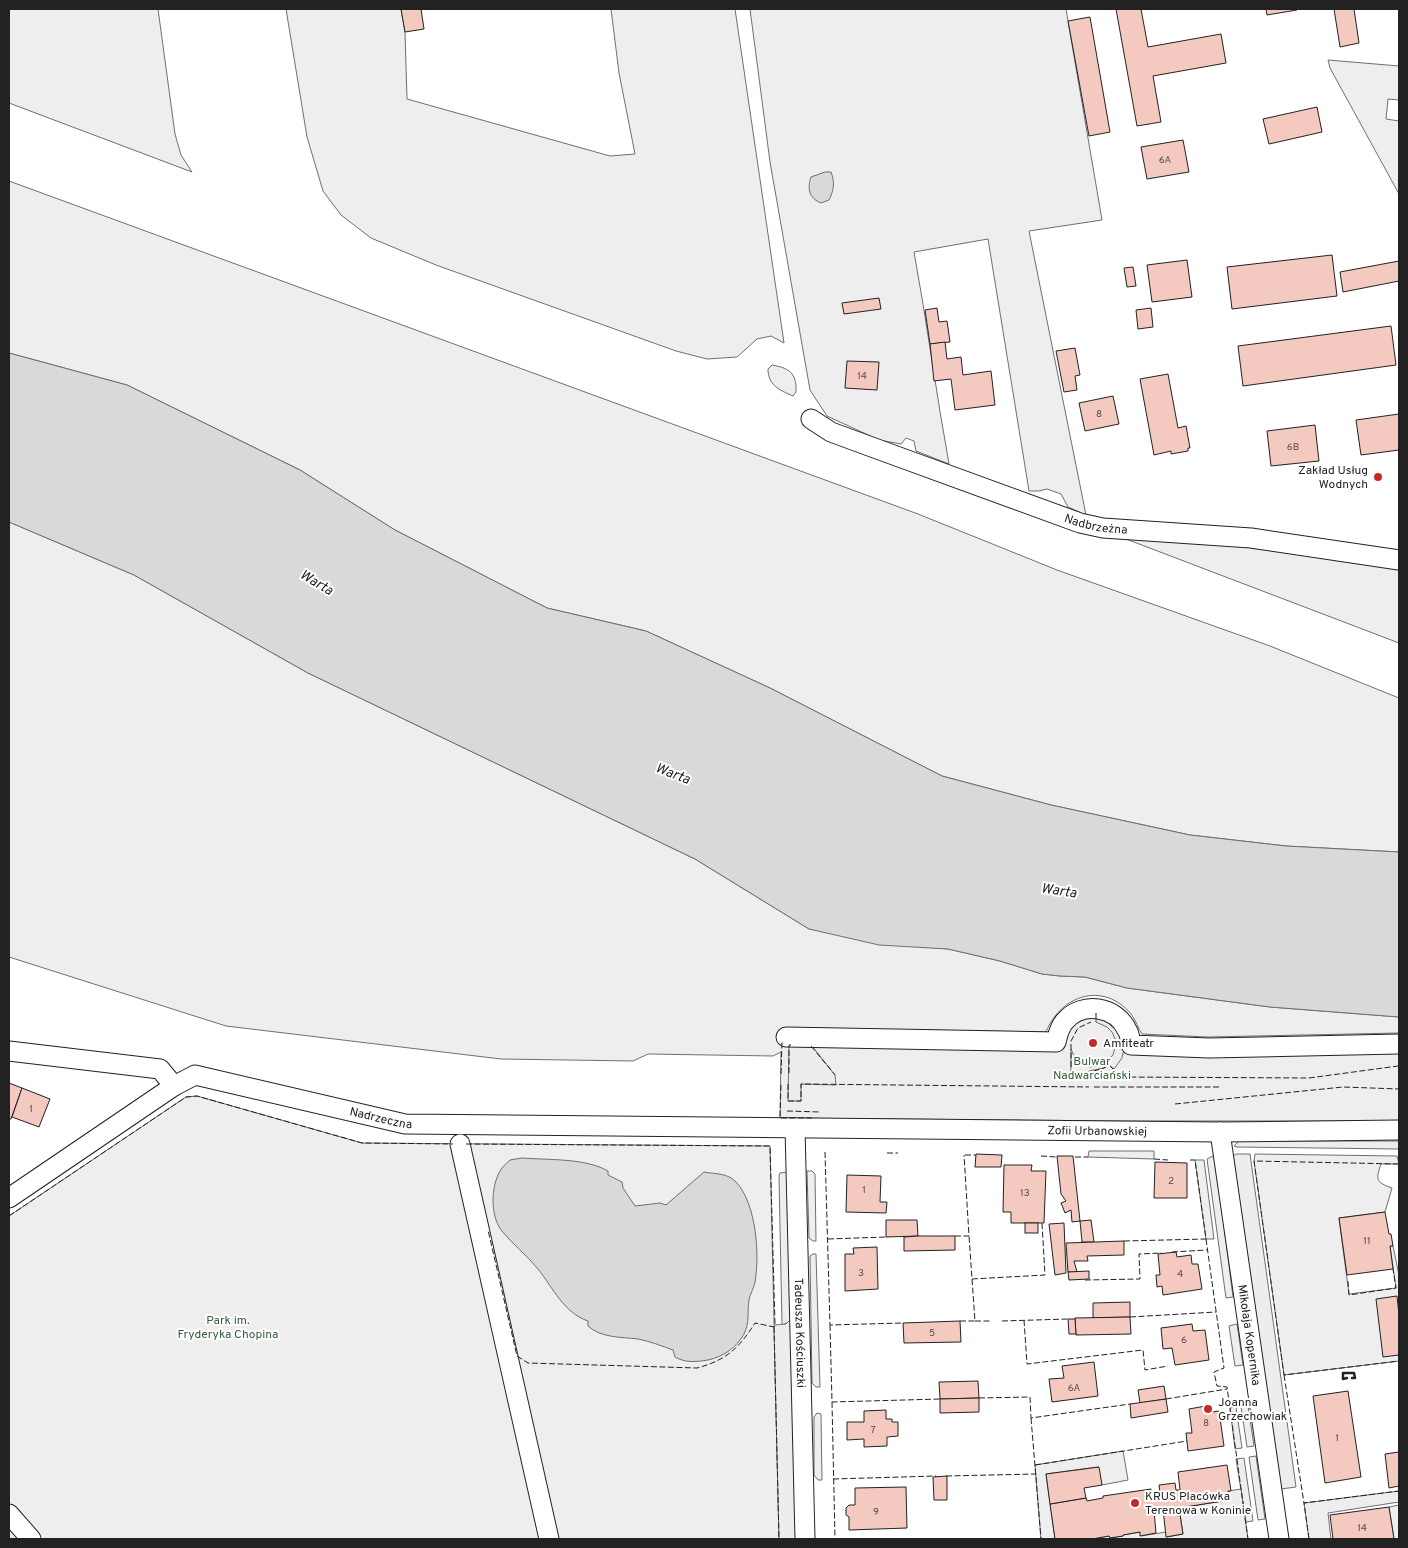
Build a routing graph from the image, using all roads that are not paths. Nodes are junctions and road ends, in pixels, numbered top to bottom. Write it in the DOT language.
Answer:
graph roads {
  1 [pos="811,419"];
  2 [pos="1399,560"];
  3 [pos="786,1037"];
  4 [pos="1399,1044"];
  5 [pos="9,1051"];
  6 [pos="174,1086"];
  7 [pos="794,1128"];
  8 [pos="1399,1130"];
  9 [pos="1220,1132"];
  10 [pos="460,1144"];
  11 [pos="9,1198"];
  12 [pos="9,1514"];
  13 [pos="31,1539"];
  14 [pos="548,1539"];
  15 [pos="805,1539"];
  16 [pos="1279,1539"];
  1 -- 2 [label="street, Nadbrzeżna"];
  3 -- 4 [label="street"];
  5 -- 6 [label="street"];
  6 -- 7 [label="street, Nadrzeczna"];
  6 -- 11 [label="street, Nadrzeczna"];
  7 -- 9 [label="street, Zofii Urbanowskiej"];
  7 -- 15 [label="street, Tadeusza Kościuszki"];
  8 -- 9 [label="street, Zofii Urbanowskiej"];
  9 -- 16 [label="street, Mikołaja Kopernika"];
  10 -- 14 [label="street"];
  12 -- 13 [label="street"];
}
